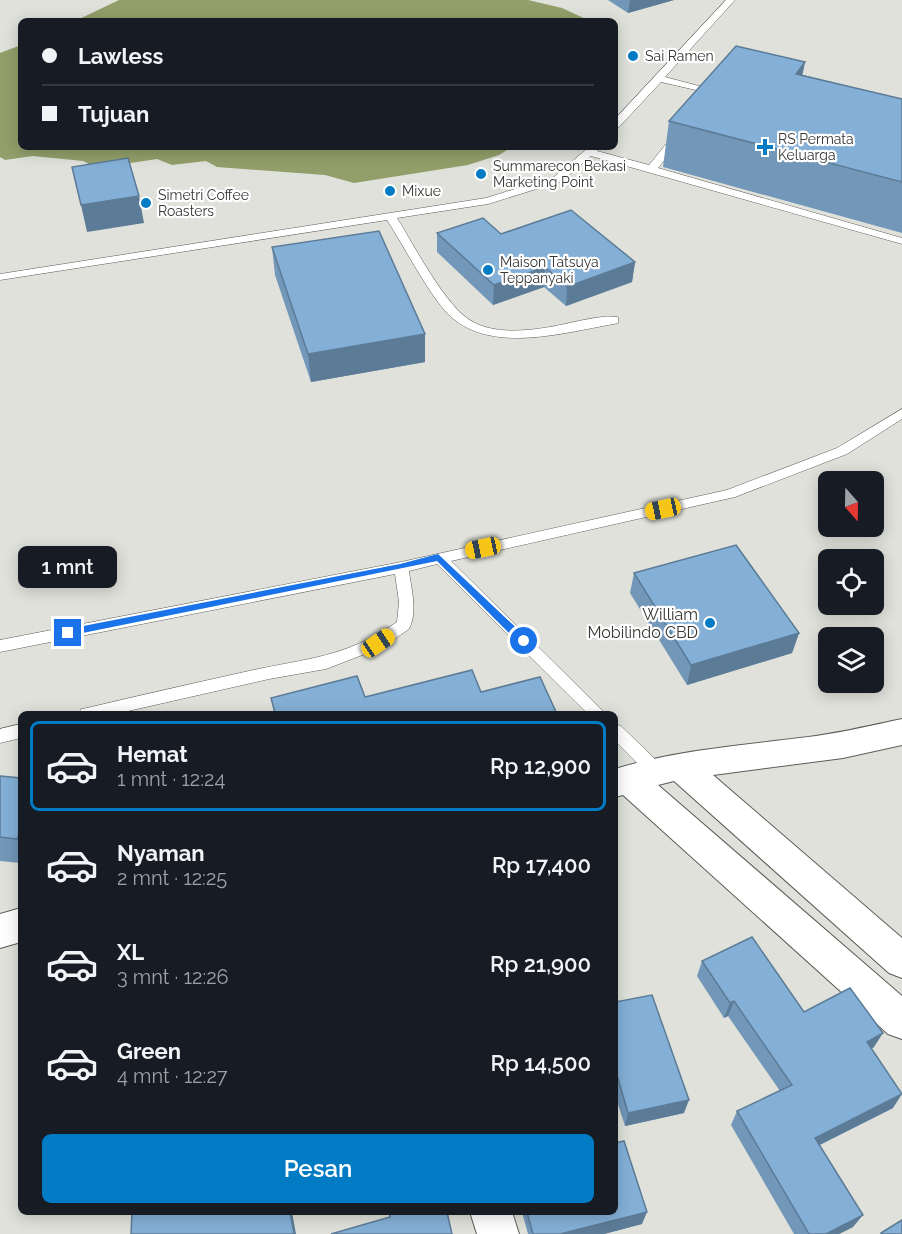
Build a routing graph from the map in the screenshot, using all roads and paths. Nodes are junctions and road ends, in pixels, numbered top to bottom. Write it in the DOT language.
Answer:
graph roads {
  1 [pos="731,0"];
  2 [pos="658,78"];
  3 [pos="708,101"];
  4 [pos="618,122"];
  5 [pos="687,126"];
  6 [pos="592,150"];
  7 [pos="651,169"];
  8 [pos="391,217"];
  9 [pos="902,241"];
  10 [pos="0,277"];
  11 [pos="614,320"];
  12 [pos="902,413"];
  13 [pos="438,558"];
  14 [pos="400,567"];
  15 [pos="0,646"];
  16 [pos="100,711"];
  17 [pos="595,711"];
  18 [pos="18,732"];
  19 [pos="902,732"];
  20 [pos="618,735"];
  21 [pos="0,736"];
  22 [pos="645,775"];
  23 [pos="18,927"];
  24 [pos="0,931"];
  25 [pos="902,961"];
  26 [pos="902,1021"];
  27 [pos="492,1215"];
  28 [pos="498,1234"];
  1 -- 2 [label="lane"];
  2 -- 3 [label="lane"];
  2 -- 4 [label="lane"];
  5 -- 7 [label="lane"];
  6 -- 7 [label="lane"];
  6 -- 8 [label="lane"];
  7 -- 9 [label="lane"];
  8 -- 10 [label="lane"];
  8 -- 11 [label="lane"];
  12 -- 13 [label="lane"];
  13 -- 14 [label="lane"];
  13 -- 17 [label="lane"];
  14 -- 15 [label="lane"];
  14 -- 16 [label="lane"];
  18 -- 21 [label="lane"];
  19 -- 22 [label="street"];
  20 -- 22 [label="lane"];
  22 -- 25 [label="street"];
  22 -- 26 [label="street"];
  23 -- 24 [label="street"];
  27 -- 28 [label="street"];
}
